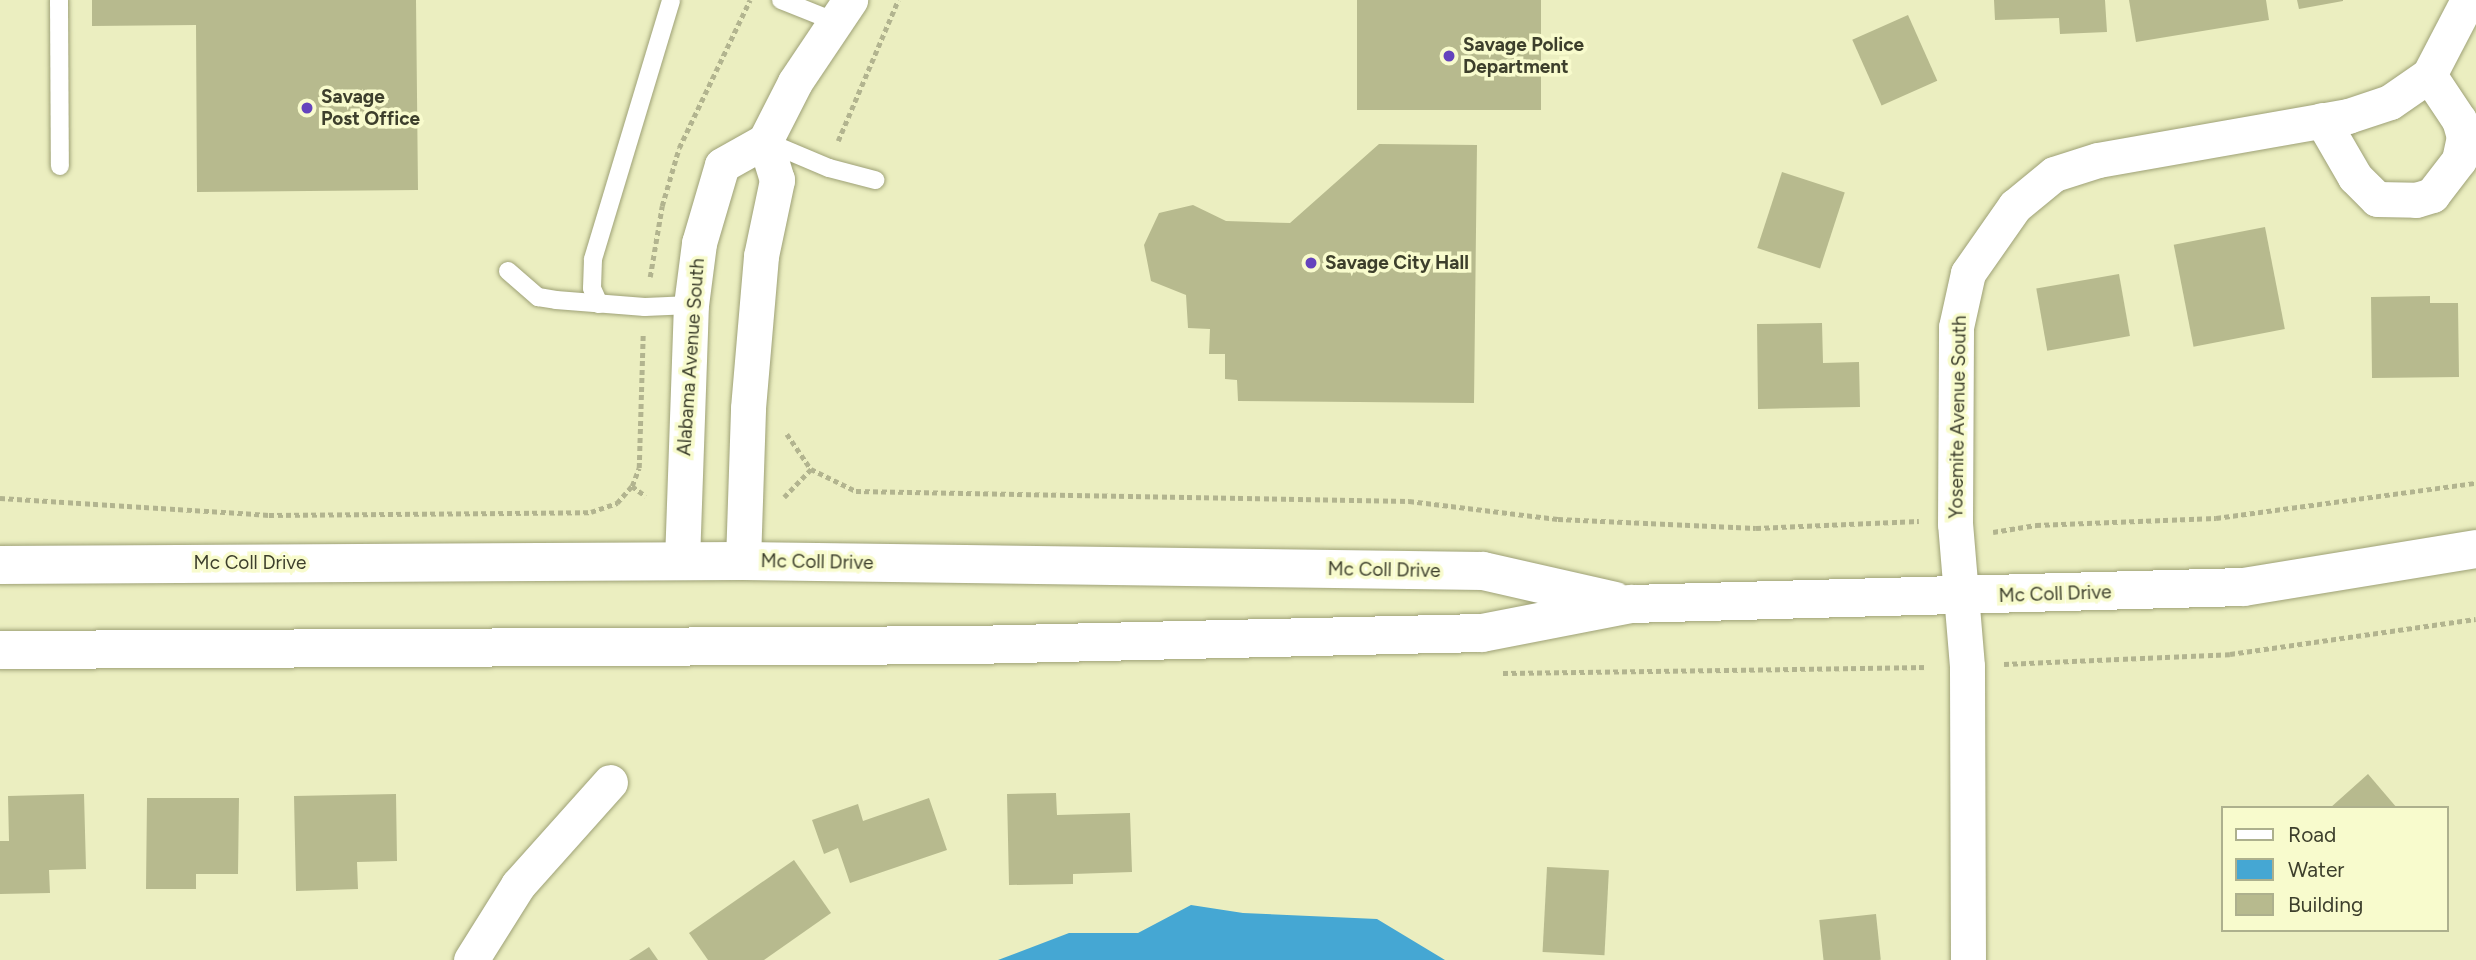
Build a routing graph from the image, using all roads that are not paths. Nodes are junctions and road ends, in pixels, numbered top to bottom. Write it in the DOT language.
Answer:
graph roads {
  1 [pos="59,0"];
  2 [pos="671,0"];
  3 [pos="781,0"];
  4 [pos="2468,0"];
  5 [pos="843,11"];
  6 [pos="2429,75"];
  7 [pos="2322,121"];
  8 [pos="765,141"];
  9 [pos="60,166"];
  10 [pos="875,180"];
  11 [pos="508,271"];
  12 [pos="599,304"];
  13 [pos="691,305"];
  14 [pos="2476,549"];
  15 [pos="682,561"];
  16 [pos="743,561"];
  17 [pos="0,565"];
  18 [pos="1961,597"];
  19 [pos="1631,604"];
  20 [pos="0,650"];
  21 [pos="610,782"];
  22 [pos="471,960"];
  23 [pos="1968,960"];
  1 -- 9 [label="lane"];
  2 -- 12 [label="lane"];
  3 -- 5 [label="lane"];
  4 -- 6 [label="street, Yosemite Avenue South"];
  5 -- 8 [label="street"];
  6 -- 7 [label="street, Yosemite Avenue South"];
  6 -- 7 [label="street"];
  7 -- 18 [label="street, Yosemite Avenue South"];
  8 -- 10 [label="lane"];
  8 -- 13 [label="street, Alabama Avenue South"];
  8 -- 16 [label="street"];
  11 -- 12 [label="lane"];
  12 -- 13 [label="lane"];
  13 -- 15 [label="street, Alabama Avenue South"];
  14 -- 18 [label="main road, Mc Coll Drive"];
  15 -- 16 [label="main road, Mc Coll Drive"];
  15 -- 17 [label="main road, Mc Coll Drive"];
  16 -- 19 [label="main road, Mc Coll Drive"];
  18 -- 19 [label="main road, Mc Coll Drive"];
  18 -- 23 [label="street, Yosemite Avenue South"];
  19 -- 20 [label="main road, Mc Coll Drive"];
  21 -- 22 [label="street"];
}
